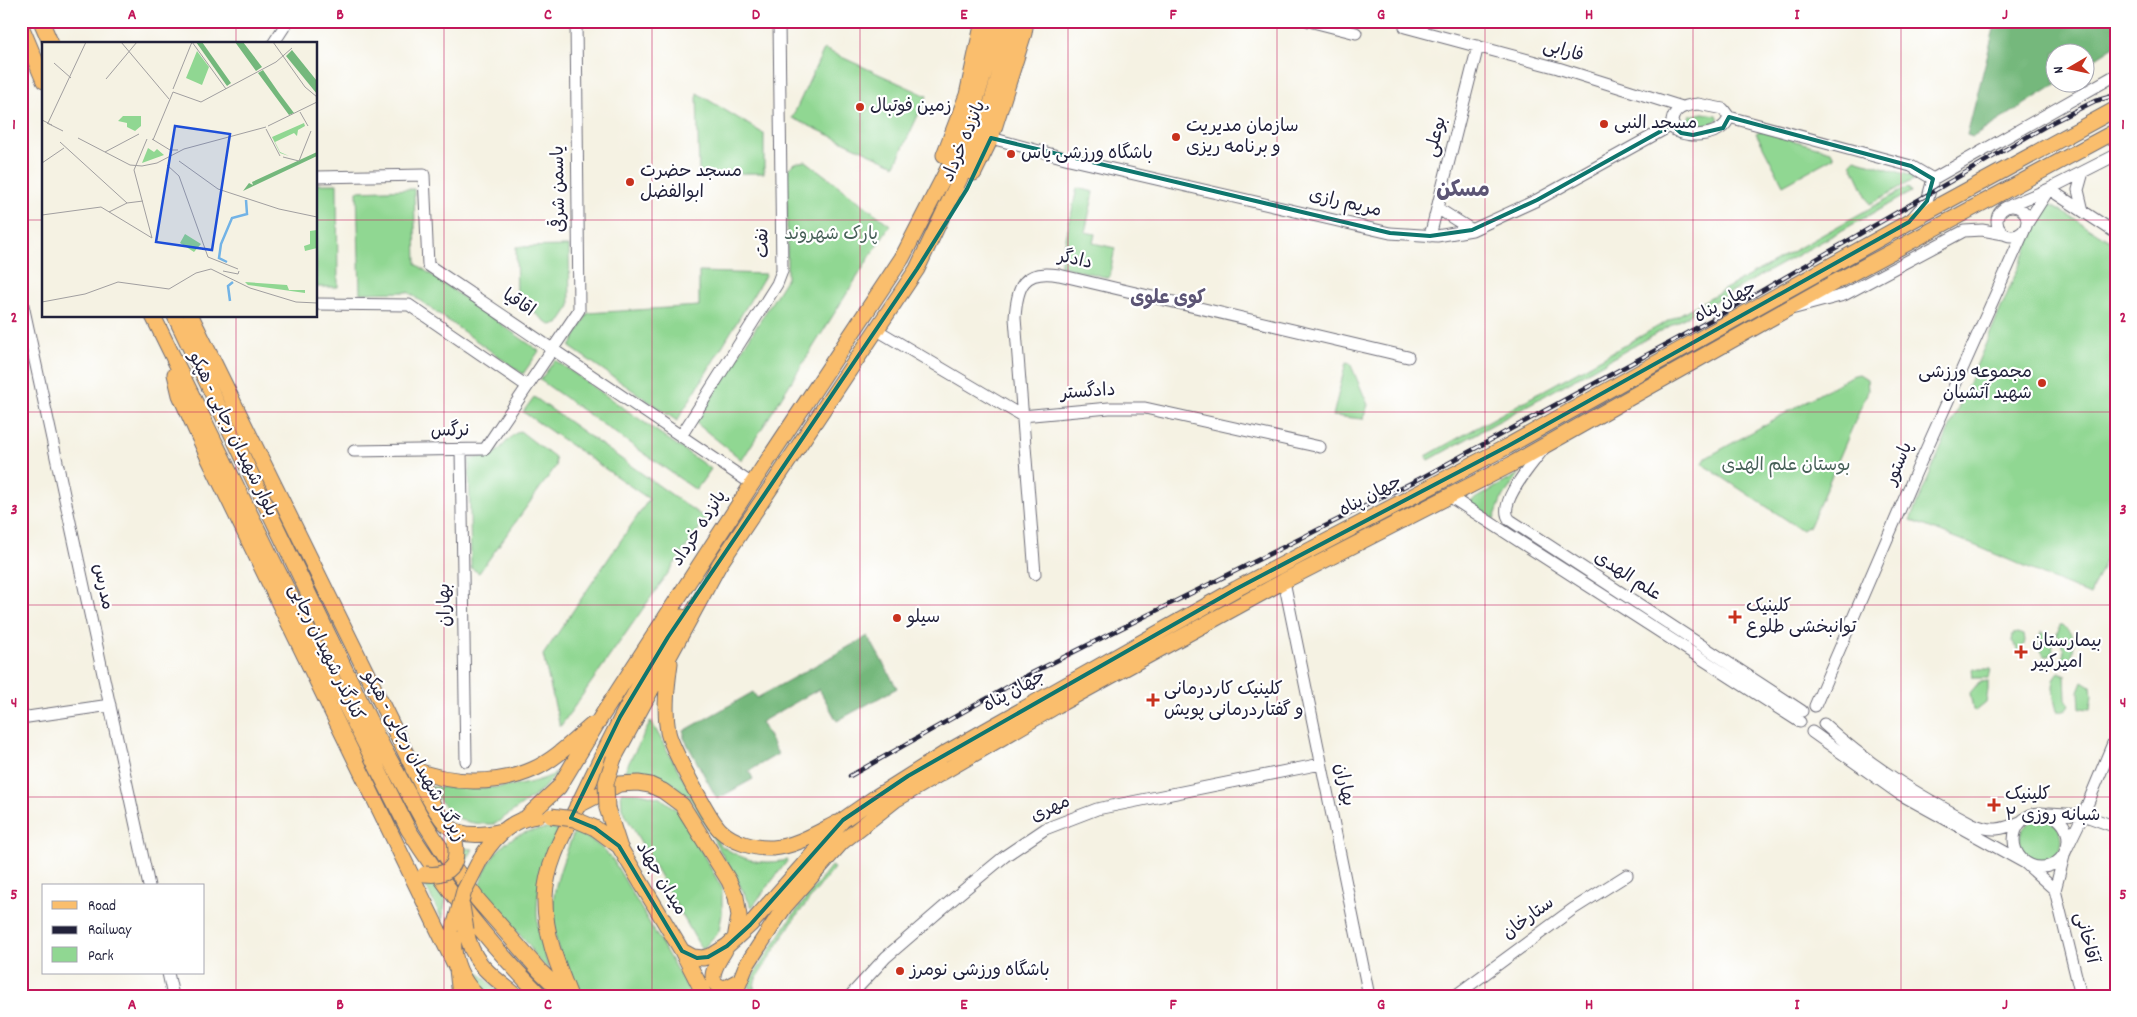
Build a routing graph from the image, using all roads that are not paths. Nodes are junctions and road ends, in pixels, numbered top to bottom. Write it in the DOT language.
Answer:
graph roads {
  1 [pos="41,21"];
  2 [pos="288,21"];
  3 [pos="296,21"];
  4 [pos="576,21"];
  5 [pos="780,21"];
  6 [pos="984,21"];
  7 [pos="998,21"];
  8 [pos="1013,21"];
  9 [pos="1026,21"];
  10 [pos="1309,21"];
  11 [pos="21,26"];
  12 [pos="1405,27"];
  13 [pos="1356,33"];
  14 [pos="50,42"];
  15 [pos="273,42"];
  16 [pos="282,42"];
  17 [pos="1478,46"];
  18 [pos="2116,75"];
  19 [pos="42,76"];
  20 [pos="1682,107"];
  21 [pos="2111,112"];
  22 [pos="1729,117"];
  23 [pos="1672,125"];
  24 [pos="2116,131"];
  25 [pos="991,138"];
  26 [pos="2116,155"];
  27 [pos="2083,172"];
  28 [pos="318,176"];
  29 [pos="1934,179"];
  30 [pos="2049,189"];
  31 [pos="2011,205"];
  32 [pos="1437,208"];
  33 [pos="2083,211"];
  34 [pos="1909,222"];
  35 [pos="2026,227"];
  36 [pos="1472,230"];
  37 [pos="2116,232"];
  38 [pos="2006,235"];
  39 [pos="1430,236"];
  40 [pos="902,258"];
  41 [pos="2010,258"];
  42 [pos="917,269"];
  43 [pos="21,296"];
  44 [pos="318,304"];
  45 [pos="1786,310"];
  46 [pos="154,318"];
  47 [pos="176,318"];
  48 [pos="192,318"];
  49 [pos="877,330"];
  50 [pos="552,348"];
  51 [pos="170,351"];
  52 [pos="1408,357"];
  53 [pos="526,386"];
  54 [pos="1022,416"];
  55 [pos="681,436"];
  56 [pos="1546,445"];
  57 [pos="1320,447"];
  58 [pos="460,450"];
  59 [pos="354,451"];
  60 [pos="752,484"];
  61 [pos="1449,496"];
  62 [pos="1507,518"];
  63 [pos="1500,529"];
  64 [pos="254,551"];
  65 [pos="293,562"];
  66 [pos="719,565"];
  67 [pos="278,571"];
  68 [pos="1035,574"];
  69 [pos="1284,582"];
  70 [pos="672,652"];
  71 [pos="110,705"];
  72 [pos="1815,706"];
  73 [pos="1801,716"];
  74 [pos="601,717"];
  75 [pos="21,718"];
  76 [pos="1824,724"];
  77 [pos="1812,732"];
  78 [pos="2116,736"];
  79 [pos="466,761"];
  80 [pos="1321,764"];
  81 [pos="413,769"];
  82 [pos="577,806"];
  83 [pos="2047,813"];
  84 [pos="2083,815"];
  85 [pos="527,817"];
  86 [pos="843,820"];
  87 [pos="2020,822"];
  88 [pos="447,826"];
  89 [pos="2116,827"];
  90 [pos="502,831"];
  91 [pos="619,846"];
  92 [pos="2065,852"];
  93 [pos="405,860"];
  94 [pos="2025,863"];
  95 [pos="1626,874"];
  96 [pos="149,884"];
  97 [pos="2054,890"];
  98 [pos="460,927"];
  99 [pos="731,943"];
  100 [pos="682,951"];
  101 [pos="457,969"];
  102 [pos="168,974"];
  103 [pos="740,980"];
  104 [pos="173,996"];
  105 [pos="460,996"];
  106 [pos="477,996"];
  107 [pos="517,996"];
  108 [pos="540,996"];
  109 [pos="566,996"];
  110 [pos="570,996"];
  111 [pos="705,996"];
  112 [pos="734,996"];
  113 [pos="850,996"];
  114 [pos="1369,996"];
  115 [pos="1455,996"];
  116 [pos="2081,996"];
  1 -- 14 [label="main road"];
  2 -- 15 [label="street"];
  3 -- 16 [label="street"];
  4 -- 50 [label="street, یاسمن شرقی"];
  5 -- 55 [label="street, نفت"];
  6 -- 40 [label="main road, پانزده خرداد"];
  7 -- 40 [label="main road, پانزده خرداد"];
  8 -- 42 [label="main road, پانزده خرداد"];
  9 -- 25 [label="main road, پانزده خرداد"];
  10 -- 13 [label="street"];
  11 -- 19 [label="main road"];
  12 -- 17 [label="street, فارابی"];
  17 -- 20 [label="street, فارابی"];
  17 -- 32 [label="street, بوعلی"];
  18 -- 29 [label="street"];
  20 -- 22 [label="street"];
  20 -- 23 [label="street"];
  21 -- 34 [label="main road, جهان پناه"];
  22 -- 23 [label="street"];
  22 -- 29 [label="street"];
  23 -- 36 [label="street, مریم رازی"];
  24 -- 45 [label="main road, جهان پناه"];
  25 -- 39 [label="street, مریم رازی"];
  25 -- 42 [label="main road, پانزده خرداد"];
  26 -- 27 [label="street"];
  27 -- 30 [label="street"];
  27 -- 33 [label="street"];
  28 -- 50 [label="street, اقاقیا"];
  29 -- 34 [label="street"];
  30 -- 31 [label="street"];
  30 -- 33 [label="street"];
  30 -- 35 [label="street"];
  31 -- 35 [label="street"];
  31 -- 38 [label="street"];
  32 -- 36 [label="street"];
  32 -- 39 [label="street, بوعلی"];
  33 -- 37 [label="street"];
  34 -- 86 [label="main road, جهان پناه"];
  35 -- 38 [label="street"];
  35 -- 41 [label="street"];
  36 -- 39 [label="street, مریم رازی"];
  38 -- 41 [label="street, پاستور"];
  38 -- 45 [label="street"];
  40 -- 60 [label="main road, پانزده خرداد"];
  41 -- 72 [label="street, پاستور"];
  42 -- 49 [label="main road, پانزده خرداد"];
  43 -- 71 [label="street, مدرس"];
  44 -- 53 [label="street"];
  45 -- 56 [label="main road, جهان پناه"];
  46 -- 51 [label="main road, بلوار شهیدان رجایی - هپکو"];
  47 -- 65 [label="main road, بلوار شهیدان رجایی - هپکو"];
  48 -- 81 [label="main road, کنارگذر شهیدان رجایی"];
  49 -- 54 [label="street"];
  49 -- 66 [label="main road, پانزده خرداد"];
  50 -- 53 [label="street, نرگس"];
  50 -- 55 [label="street, اقاقیا"];
  51 -- 64 [label="main road, کنارگذر شهیدان رجایی"];
  51 -- 67 [label="main road, بلوار شهیدان رجایی - هپکو"];
  52 -- 54 [label="street, دادگر"];
  53 -- 58 [label="street, نرگس"];
  54 -- 57 [label="street, دادگستر"];
  54 -- 68 [label="street, دادگر"];
  55 -- 60 [label="street, اقاقیا"];
  56 -- 61 [label="main road, جهان پناه"];
  56 -- 62 [label="street"];
  58 -- 59 [label="street, نرگس"];
  58 -- 79 [label="street, بهاران"];
  60 -- 74 [label="main road, پانزده خرداد"];
  61 -- 63 [label="street, علم الهدی"];
  61 -- 69 [label="main road, جهان پناه"];
  62 -- 63 [label="street"];
  62 -- 73 [label="street, علم الهدی"];
  63 -- 73 [label="street, علم الهدی"];
  64 -- 67 [label="main road"];
  64 -- 93 [label="main road, کنارگذر شهیدان رجایی"];
  65 -- 109 [label="main road, زیرگذر شهیدان رجایی - هپکو"];
  66 -- 70 [label="main road, پانزده خرداد"];
  66 -- 82 [label="main road"];
  67 -- 108 [label="main road, زیرگذر شهیدان رجایی - هپکو"];
  69 -- 80 [label="street, بهاران"];
  69 -- 103 [label="main road, جهان پناه"];
  70 -- 86 [label="main road"];
  70 -- 91 [label="main road, پانزده خرداد, bridge"];
  71 -- 75 [label="street"];
  71 -- 96 [label="street, مدرس"];
  72 -- 73 [label="street"];
  72 -- 76 [label="street"];
  73 -- 77 [label="street"];
  74 -- 81 [label="main road"];
  74 -- 85 [label="main road, پانزده خرداد"];
  76 -- 77 [label="street"];
  76 -- 87 [label="street"];
  77 -- 94 [label="street"];
  78 -- 84 [label="street"];
  80 -- 113 [label="street, مهری"];
  80 -- 114 [label="street, بهاران"];
  81 -- 88 [label="main road, کنارگذر شهیدان رجایی"];
  82 -- 99 [label="main road"];
  82 -- 110 [label="main road"];
  83 -- 84 [label="street"];
  83 -- 87 [label="street"];
  83 -- 92 [label="street"];
  84 -- 89 [label="street"];
  84 -- 92 [label="street"];
  85 -- 90 [label="main road, میدان جهاد"];
  85 -- 91 [label="main road, میدان جهاد, bridge"];
  86 -- 99 [label="main road, جهان پناه"];
  87 -- 94 [label="street"];
  88 -- 90 [label="main road"];
  88 -- 93 [label="main road, کنارگذر شهیدان رجایی, bridge"];
  90 -- 98 [label="main road, میدان جهاد, bridge"];
  91 -- 100 [label="main road, میدان جهاد"];
  92 -- 94 [label="street"];
  92 -- 97 [label="street"];
  93 -- 101 [label="main road, کنارگذر شهیدان رجایی"];
  94 -- 97 [label="street"];
  95 -- 115 [label="street, ستارخان"];
  97 -- 116 [label="street, آقاخانی"];
  98 -- 101 [label="main road, میدان جهاد"];
  98 -- 107 [label="main road"];
  99 -- 100 [label="main road, جهان پناه"];
  99 -- 103 [label="main road"];
  100 -- 111 [label="main road, میدان جهاد"];
  101 -- 105 [label="main road"];
  101 -- 106 [label="main road, میدان جهاد"];
  102 -- 104 [label="street"];
  103 -- 112 [label="main road, جهان پناه"];
}
